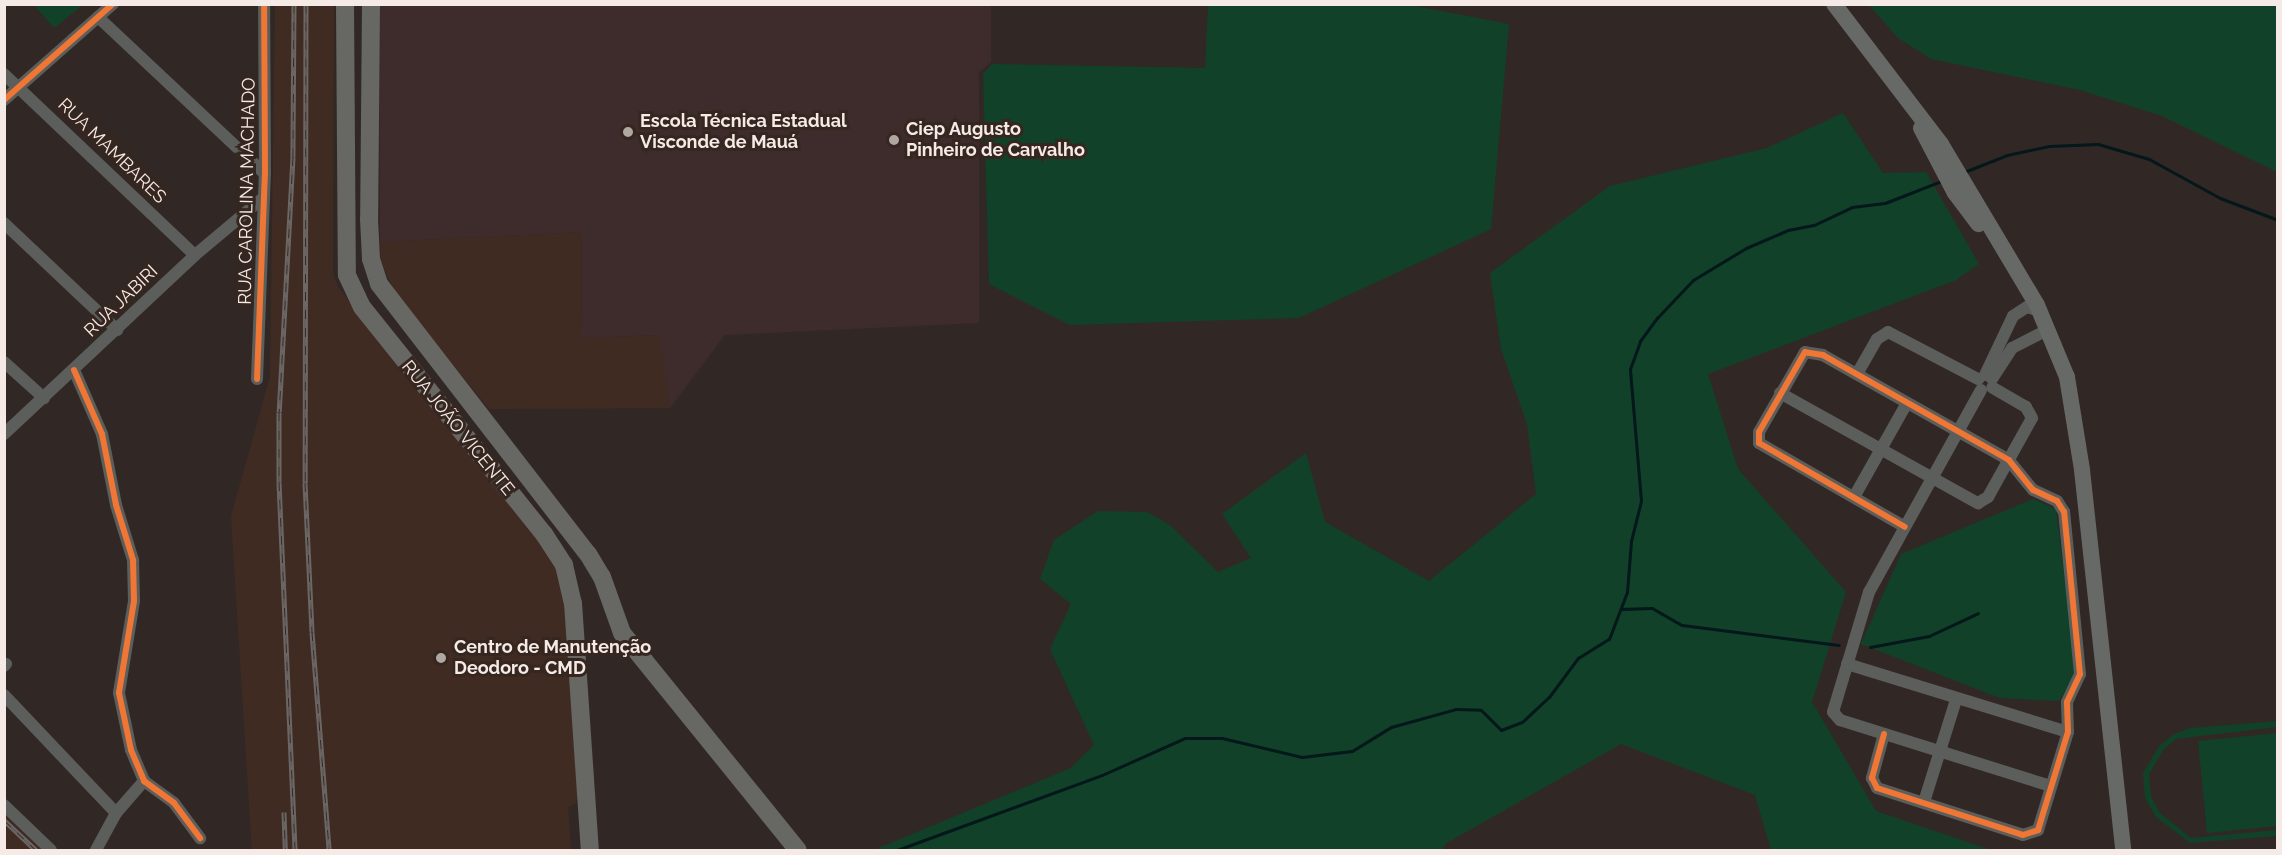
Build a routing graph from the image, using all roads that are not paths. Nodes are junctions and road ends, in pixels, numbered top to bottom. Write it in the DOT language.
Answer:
graph roads {
  1 [pos="113,4"];
  2 [pos="264,4"];
  3 [pos="345,4"];
  4 [pos="371,4"];
  5 [pos="1834,4"];
  6 [pos="98,17"];
  7 [pos="345,40"];
  8 [pos="370,41"];
  9 [pos="4,74"];
  10 [pos="19,87"];
  11 [pos="4,100"];
  12 [pos="264,174"];
  13 [pos="264,197"];
  14 [pos="345,212"];
  15 [pos="369,219"];
  16 [pos="4,223"];
  17 [pos="195,255"];
  18 [pos="2039,318"];
  19 [pos="117,330"];
  20 [pos="427,350"];
  21 [pos="4,362"];
  22 [pos="407,365"];
  23 [pos="74,370"];
  24 [pos="1857,374"];
  25 [pos="257,379"];
  26 [pos="1986,382"];
  27 [pos="1780,393"];
  28 [pos="44,398"];
  29 [pos="1907,403"];
  30 [pos="1958,431"];
  31 [pos="4,434"];
  32 [pos="1881,450"];
  33 [pos="2009,460"];
  34 [pos="1932,478"];
  35 [pos="1854,497"];
  36 [pos="1905,526"];
  37 [pos="1847,664"];
  38 [pos="4,695"];
  39 [pos="1956,700"];
  40 [pos="2068,732"];
  41 [pos="1884,734"];
  42 [pos="1940,752"];
  43 [pos="144,780"];
  44 [pos="2051,786"];
  45 [pos="1924,802"];
  46 [pos="4,805"];
  47 [pos="116,813"];
  48 [pos="200,838"];
  49 [pos="51,850"];
  50 [pos="96,850"];
  51 [pos="590,850"];
  52 [pos="798,850"];
  53 [pos="2124,850"];
  1 -- 6 [label="street"];
  2 -- 12 [label="street, RUA CAROLINA MACHADO"];
  3 -- 7 [label="main road, RUA JOÃO VICENTE"];
  4 -- 8 [label="main road, RUA JOÃO VICENTE"];
  5 -- 18 [label="main road"];
  6 -- 10 [label="street"];
  6 -- 12 [label="street"];
  7 -- 8 [label="main road"];
  7 -- 14 [label="main road, RUA JOÃO VICENTE"];
  8 -- 15 [label="main road, RUA JOÃO VICENTE"];
  9 -- 10 [label="street, RUA MAMBARES"];
  10 -- 11 [label="street"];
  10 -- 17 [label="street, RUA MAMBARES"];
  12 -- 13 [label="street, RUA CAROLINA MACHADO"];
  13 -- 17 [label="street, RUA JABIRI"];
  13 -- 25 [label="street, RUA CAROLINA MACHADO"];
  14 -- 15 [label="main road"];
  14 -- 22 [label="main road, RUA JOÃO VICENTE"];
  15 -- 20 [label="main road, RUA JOÃO VICENTE"];
  16 -- 19 [label="street"];
  17 -- 19 [label="street, RUA JABIRI"];
  18 -- 26 [label="street"];
  18 -- 26 [label="street"];
  18 -- 53 [label="main road"];
  19 -- 23 [label="street, RUA JABIRI"];
  20 -- 22 [label="main road"];
  20 -- 52 [label="main road, RUA JOÃO VICENTE"];
  21 -- 28 [label="street"];
  22 -- 51 [label="main road, RUA JOÃO VICENTE"];
  23 -- 28 [label="street, RUA JABIRI"];
  23 -- 43 [label="street"];
  24 -- 26 [label="street"];
  24 -- 27 [label="street"];
  24 -- 29 [label="street"];
  26 -- 30 [label="street"];
  26 -- 33 [label="street"];
  27 -- 32 [label="street"];
  27 -- 35 [label="street"];
  28 -- 31 [label="street, RUA JABIRI"];
  29 -- 30 [label="street"];
  29 -- 32 [label="street"];
  30 -- 33 [label="street"];
  30 -- 34 [label="street"];
  32 -- 34 [label="street"];
  32 -- 35 [label="street"];
  33 -- 34 [label="street"];
  33 -- 40 [label="street"];
  34 -- 36 [label="street"];
  35 -- 36 [label="street"];
  36 -- 37 [label="street"];
  37 -- 39 [label="street"];
  37 -- 41 [label="street"];
  38 -- 47 [label="street"];
  39 -- 40 [label="street"];
  39 -- 42 [label="street"];
  40 -- 44 [label="street"];
  41 -- 42 [label="street"];
  41 -- 45 [label="street"];
  42 -- 44 [label="street"];
  42 -- 45 [label="street"];
  43 -- 47 [label="street"];
  43 -- 48 [label="street"];
  44 -- 45 [label="street"];
  46 -- 49 [label="street"];
  47 -- 50 [label="street"];
}
